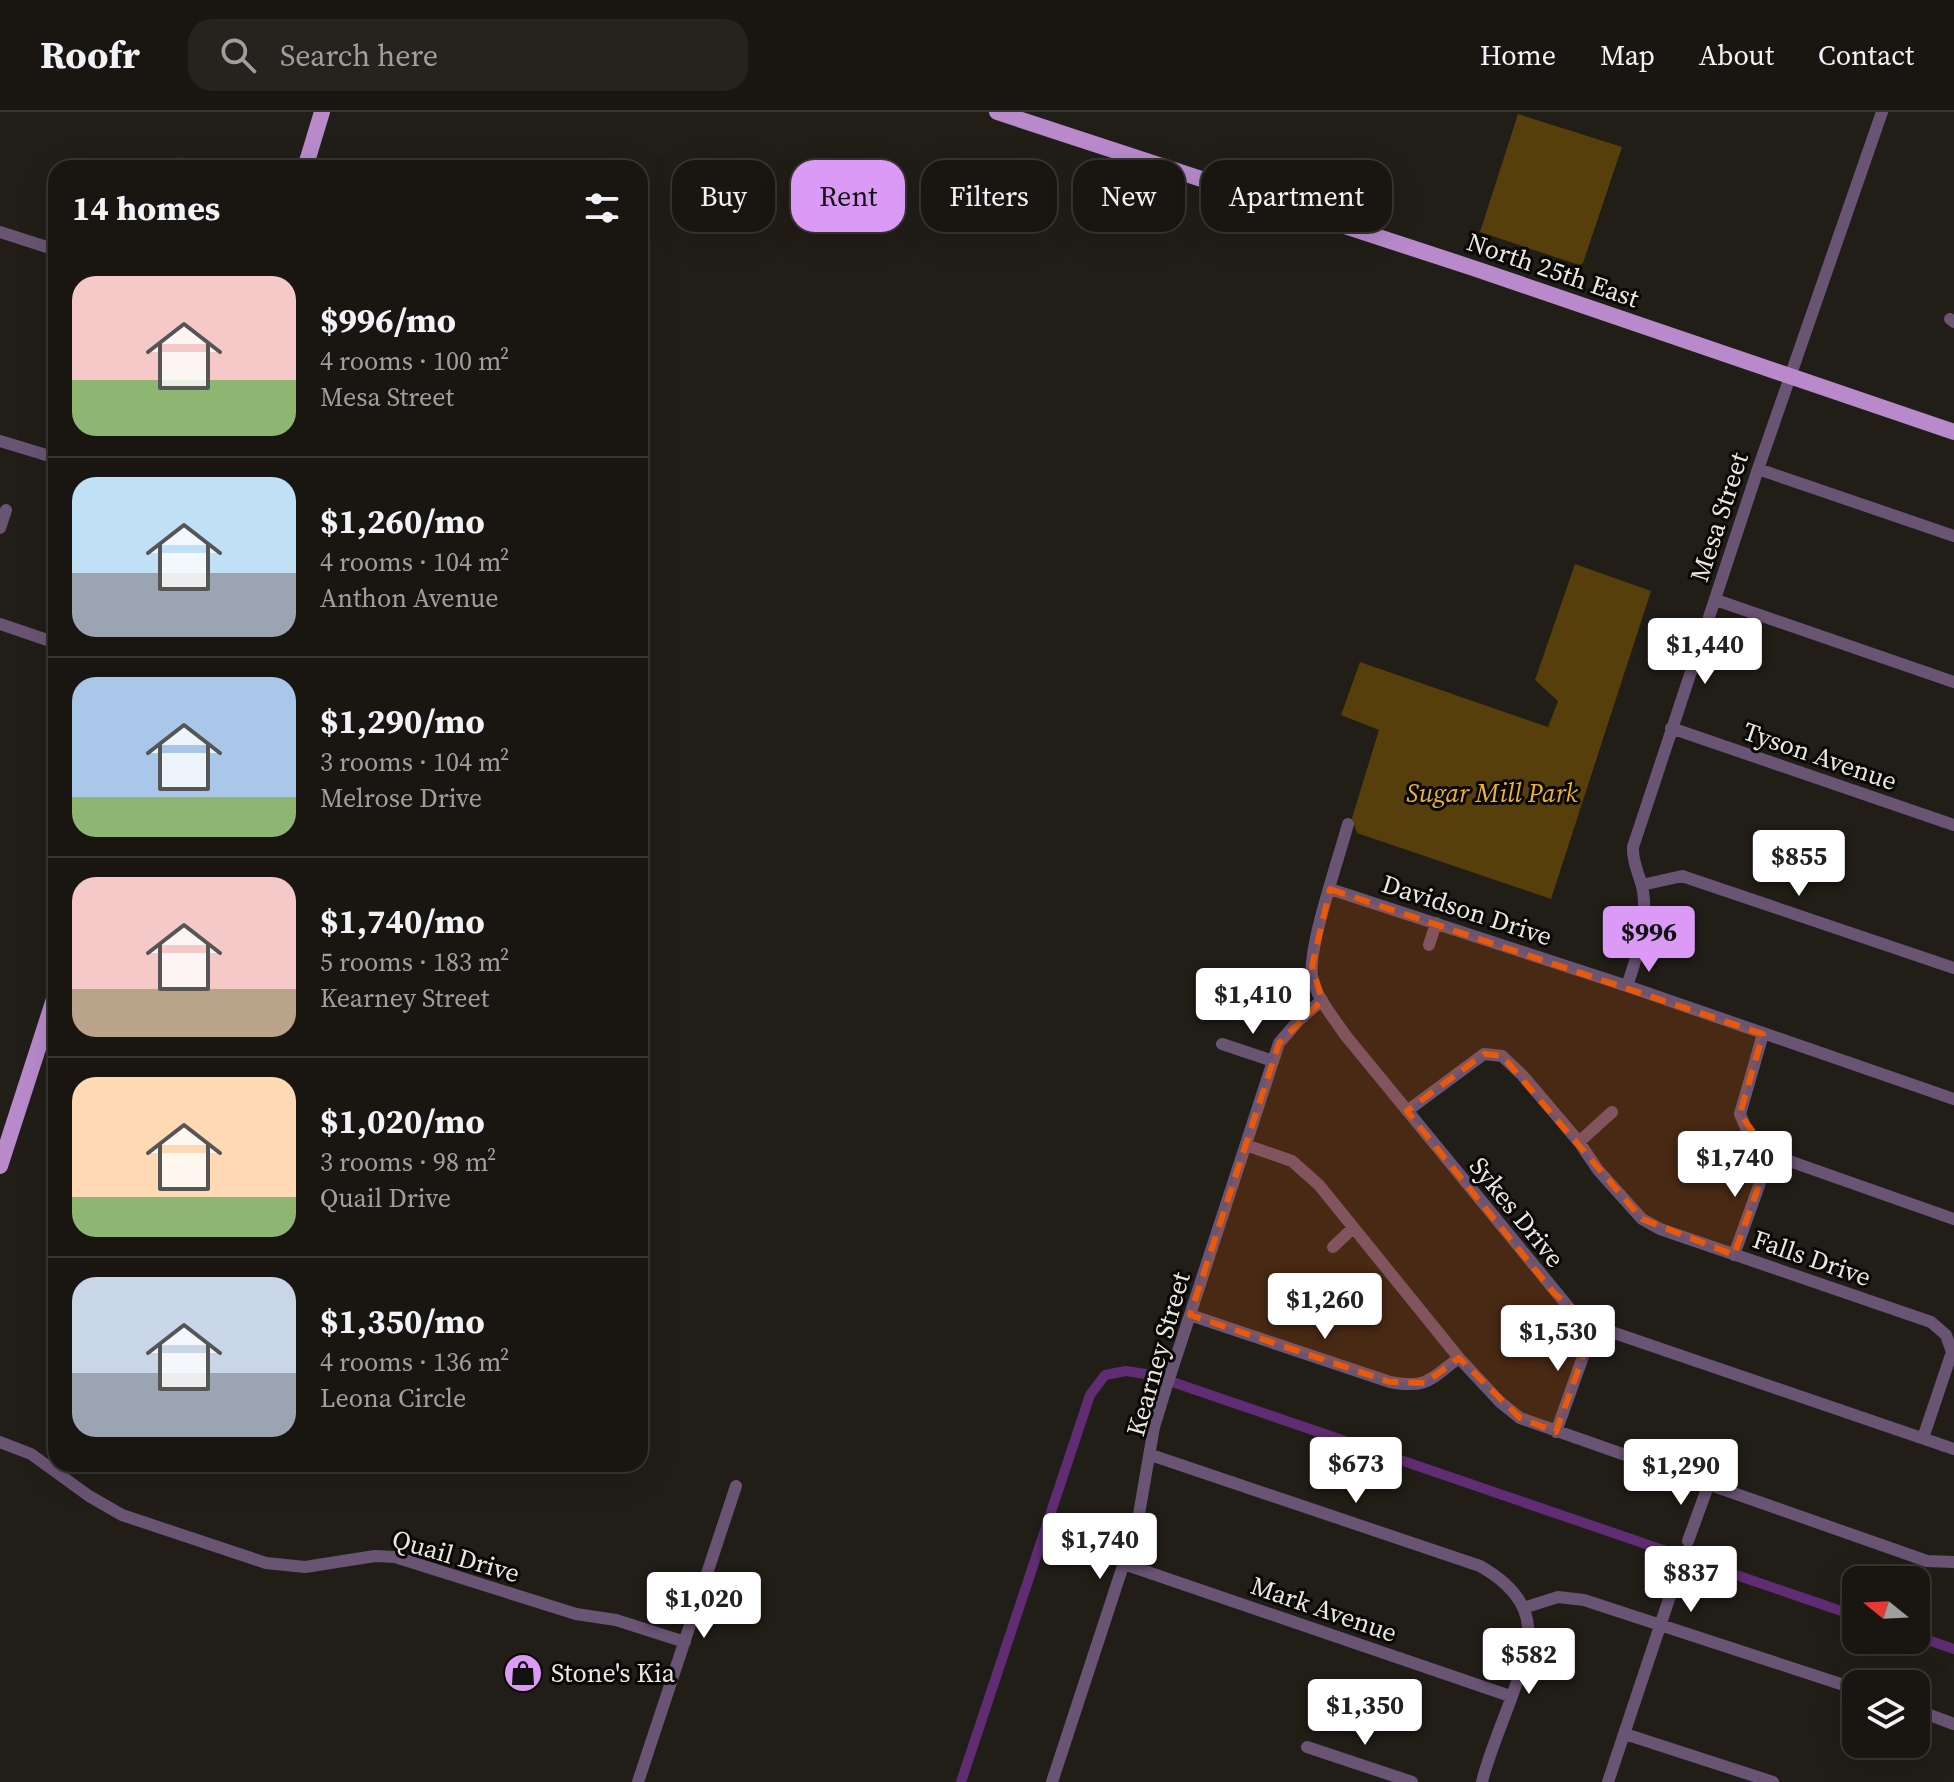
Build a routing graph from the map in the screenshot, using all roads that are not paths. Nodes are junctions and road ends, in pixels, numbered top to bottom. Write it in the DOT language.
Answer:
graph roads {
  1 [pos="320,112"];
  2 [pos="997,112"];
  3 [pos="1882,112"];
  4 [pos="308,160"];
  5 [pos="0,232"];
  6 [pos="48,247"];
  7 [pos="1789,377"];
  8 [pos="1954,432"];
  9 [pos="0,441"];
  10 [pos="48,456"];
  11 [pos="1758,469"];
  12 [pos="6,510"];
  13 [pos="0,528"];
  14 [pos="1954,536"];
  15 [pos="1716,600"];
  16 [pos="0,624"];
  17 [pos="48,640"];
  18 [pos="1954,682"];
  19 [pos="1671,728"];
  20 [pos="1348,824"];
  21 [pos="1954,825"];
  22 [pos="1642,885"];
  23 [pos="1330,889"];
  24 [pos="1436,923"];
  25 [pos="1429,945"];
  26 [pos="1954,968"];
  27 [pos="1627,986"];
  28 [pos="1322,1000"];
  29 [pos="48,1018"];
  30 [pos="1763,1034"];
  31 [pos="1222,1044"];
  32 [pos="1273,1061"];
  33 [pos="1954,1099"];
  34 [pos="1407,1111"];
  35 [pos="1612,1112"];
  36 [pos="1579,1142"];
  37 [pos="1246,1145"];
  38 [pos="1770,1155"];
  39 [pos="0,1166"];
  40 [pos="1954,1219"];
  41 [pos="1353,1228"];
  42 [pos="1333,1247"];
  43 [pos="1734,1255"];
  44 [pos="1190,1315"];
  45 [pos="1594,1326"];
  46 [pos="1459,1358"];
  47 [pos="1556,1432"];
  48 [pos="1923,1438"];
  49 [pos="0,1442"];
  50 [pos="1954,1449"];
  51 [pos="1151,1455"];
  52 [pos="48,1466"];
  53 [pos="56,1472"];
  54 [pos="736,1486"];
  55 [pos="1708,1486"];
  56 [pos="1688,1541"];
  57 [pos="1954,1562"];
  58 [pos="1124,1564"];
  59 [pos="1677,1575"];
  60 [pos="1523,1608"];
  61 [pos="1660,1625"];
  62 [pos="685,1642"];
  63 [pos="1842,1684"];
  64 [pos="1510,1696"];
  65 [pos="1930,1715"];
  66 [pos="1954,1724"];
  67 [pos="1625,1734"];
  68 [pos="1307,1747"];
  69 [pos="638,1782"];
  70 [pos="1052,1782"];
  71 [pos="1412,1782"];
  72 [pos="1482,1782"];
  73 [pos="1608,1782"];
  74 [pos="1773,1782"];
  1 -- 4 [label="main road"];
  2 -- 7 [label="main road, North 25th East"];
  3 -- 7 [label="street, Mesa Street"];
  5 -- 6 [label="street"];
  7 -- 8 [label="main road, North 25th East"];
  7 -- 11 [label="street, Mesa Street"];
  9 -- 10 [label="street"];
  11 -- 14 [label="street"];
  11 -- 15 [label="street, Mesa Street"];
  12 -- 13 [label="street"];
  15 -- 18 [label="street"];
  15 -- 19 [label="street, Mesa Street"];
  16 -- 17 [label="street"];
  19 -- 21 [label="street, Tyson Avenue"];
  19 -- 22 [label="street, Mesa Street"];
  20 -- 23 [label="street, Sykes Drive"];
  22 -- 26 [label="street"];
  22 -- 27 [label="street, Mesa Street"];
  23 -- 24 [label="street, Davidson Drive"];
  23 -- 28 [label="street, Sykes Drive"];
  24 -- 25 [label="street"];
  24 -- 27 [label="street, Davidson Drive"];
  27 -- 30 [label="street, Davidson Drive"];
  28 -- 32 [label="street, Kearney Street"];
  28 -- 34 [label="street, Sykes Drive"];
  29 -- 39 [label="main road"];
  30 -- 33 [label="street, Davidson Drive"];
  30 -- 38 [label="street"];
  31 -- 32 [label="street"];
  32 -- 37 [label="street, Kearney Street"];
  34 -- 36 [label="street, Falls Drive"];
  34 -- 45 [label="street, Sykes Drive"];
  35 -- 36 [label="street"];
  36 -- 43 [label="street, Falls Drive"];
  37 -- 41 [label="street"];
  37 -- 44 [label="street, Kearney Street"];
  38 -- 40 [label="street"];
  38 -- 43 [label="street"];
  41 -- 42 [label="street"];
  41 -- 46 [label="street"];
  43 -- 48 [label="street, Falls Drive"];
  44 -- 46 [label="street"];
  44 -- 51 [label="street, Kearney Street"];
  45 -- 47 [label="street"];
  45 -- 48 [label="street, Sykes Drive"];
  46 -- 47 [label="street"];
  47 -- 55 [label="street"];
  48 -- 50 [label="street, Sykes Drive"];
  49 -- 52 [label="street, Quail Drive"];
  51 -- 58 [label="street, Kearney Street"];
  51 -- 60 [label="street"];
  53 -- 62 [label="street, Quail Drive"];
  54 -- 62 [label="street"];
  55 -- 56 [label="street"];
  55 -- 57 [label="street"];
  58 -- 64 [label="street, Mark Avenue"];
  58 -- 70 [label="street, Kearney Street"];
  59 -- 61 [label="street"];
  60 -- 61 [label="street"];
  60 -- 64 [label="street"];
  61 -- 63 [label="street"];
  61 -- 67 [label="street"];
  62 -- 69 [label="street"];
  64 -- 72 [label="street"];
  65 -- 66 [label="street"];
  67 -- 73 [label="street"];
  67 -- 74 [label="street"];
  68 -- 71 [label="street"];
}
